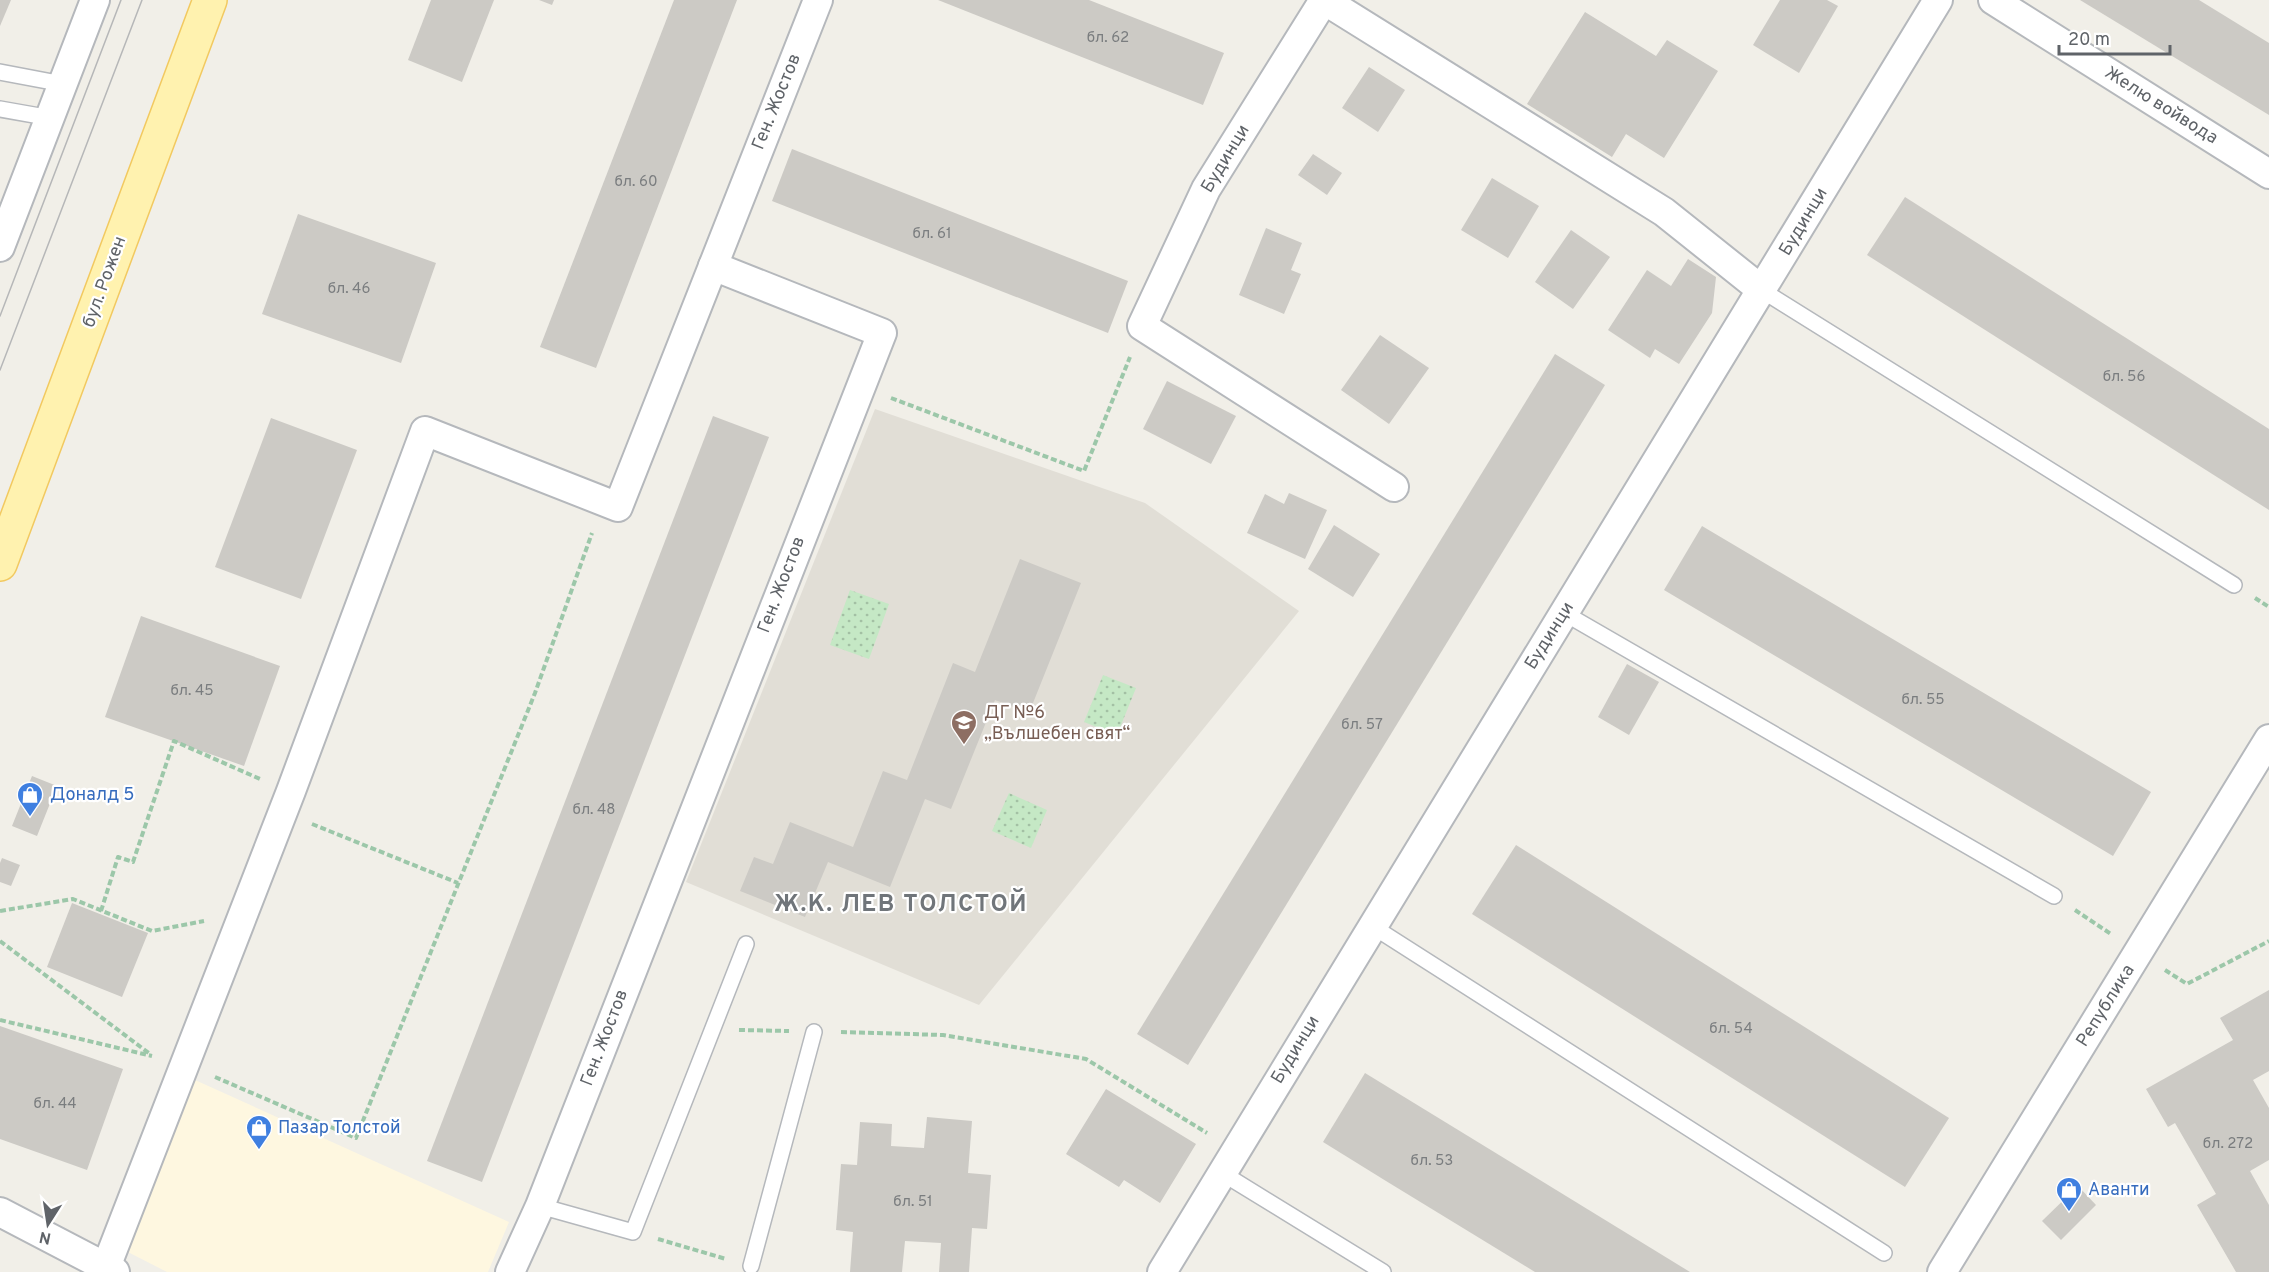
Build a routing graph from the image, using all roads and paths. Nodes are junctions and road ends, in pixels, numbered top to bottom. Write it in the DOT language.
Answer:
graph roads {
  1 [pos="95,0"];
  2 [pos="210,0"];
  3 [pos="818,0"];
  4 [pos="1324,0"];
  5 [pos="1938,0"];
  6 [pos="1993,0"];
  7 [pos="0,72"];
  8 [pos="63,84"];
  9 [pos="0,109"];
  10 [pos="51,118"];
  11 [pos="2269,174"];
  12 [pos="0,247"];
  13 [pos="712,266"];
  14 [pos="1763,291"];
  15 [pos="1142,326"];
  16 [pos="861,387"];
  17 [pos="1394,487"];
  18 [pos="603,501"];
  19 [pos="0,564"];
  20 [pos="2234,585"];
  21 [pos="1564,613"];
  22 [pos="2269,739"];
  23 [pos="287,802"];
  24 [pos="458,883"];
  25 [pos="2054,896"];
  26 [pos="0,911"];
  27 [pos="101,911"];
  28 [pos="243,914"];
  29 [pos="1372,926"];
  30 [pos="0,941"];
  31 [pos="2269,941"];
  32 [pos="746,944"];
  33 [pos="2187,984"];
  34 [pos="0,1020"];
  35 [pos="712,1029"];
  36 [pos="814,1032"];
  37 [pos="184,1064"];
  38 [pos="1229,1161"];
  39 [pos="540,1206"];
  40 [pos="0,1212"];
  41 [pos="633,1232"];
  42 [pos="1884,1253"];
  43 [pos="751,1266"];
  44 [pos="111,1270"];
  45 [pos="510,1272"];
  46 [pos="1162,1272"];
  47 [pos="1383,1272"];
  48 [pos="1942,1272"];
  1 -- 8 [label="street"];
  2 -- 19 [label="main road, бул. Рожен"];
  3 -- 13 [label="street, Ген. Жостов"];
  4 -- 14 [label="street"];
  4 -- 15 [label="street, Будинци"];
  5 -- 14 [label="street, Будинци"];
  6 -- 11 [label="street, Желю войвода"];
  7 -- 8 [label="lane"];
  8 -- 10 [label="street"];
  9 -- 10 [label="lane"];
  10 -- 12 [label="street"];
  13 -- 16 [label="street, Ген. Жостов"];
  13 -- 18 [label="street"];
  14 -- 20 [label="lane"];
  14 -- 21 [label="street, Будинци"];
  15 -- 16 [label="path"];
  15 -- 17 [label="street"];
  16 -- 39 [label="street, Ген. Жостов"];
  18 -- 23 [label="street"];
  18 -- 24 [label="path"];
  21 -- 25 [label="lane"];
  21 -- 29 [label="street, Будинци"];
  22 -- 48 [label="street, Република"];
  23 -- 24 [label="path"];
  23 -- 27 [label="path"];
  23 -- 28 [label="street"];
  24 -- 37 [label="path"];
  26 -- 27 [label="path"];
  27 -- 28 [label="path"];
  28 -- 37 [label="street"];
  29 -- 38 [label="street, Будинци"];
  29 -- 42 [label="lane"];
  30 -- 34 [label="path"];
  31 -- 33 [label="path"];
  32 -- 35 [label="lane"];
  35 -- 36 [label="path"];
  35 -- 41 [label="lane"];
  36 -- 38 [label="path"];
  36 -- 43 [label="lane"];
  37 -- 44 [label="street"];
  38 -- 46 [label="street, Будинци"];
  38 -- 47 [label="lane"];
  39 -- 41 [label="lane"];
  39 -- 45 [label="street, Ген. Жостов"];
  40 -- 44 [label="street"];
  41 -- 43 [label="path"];
}
